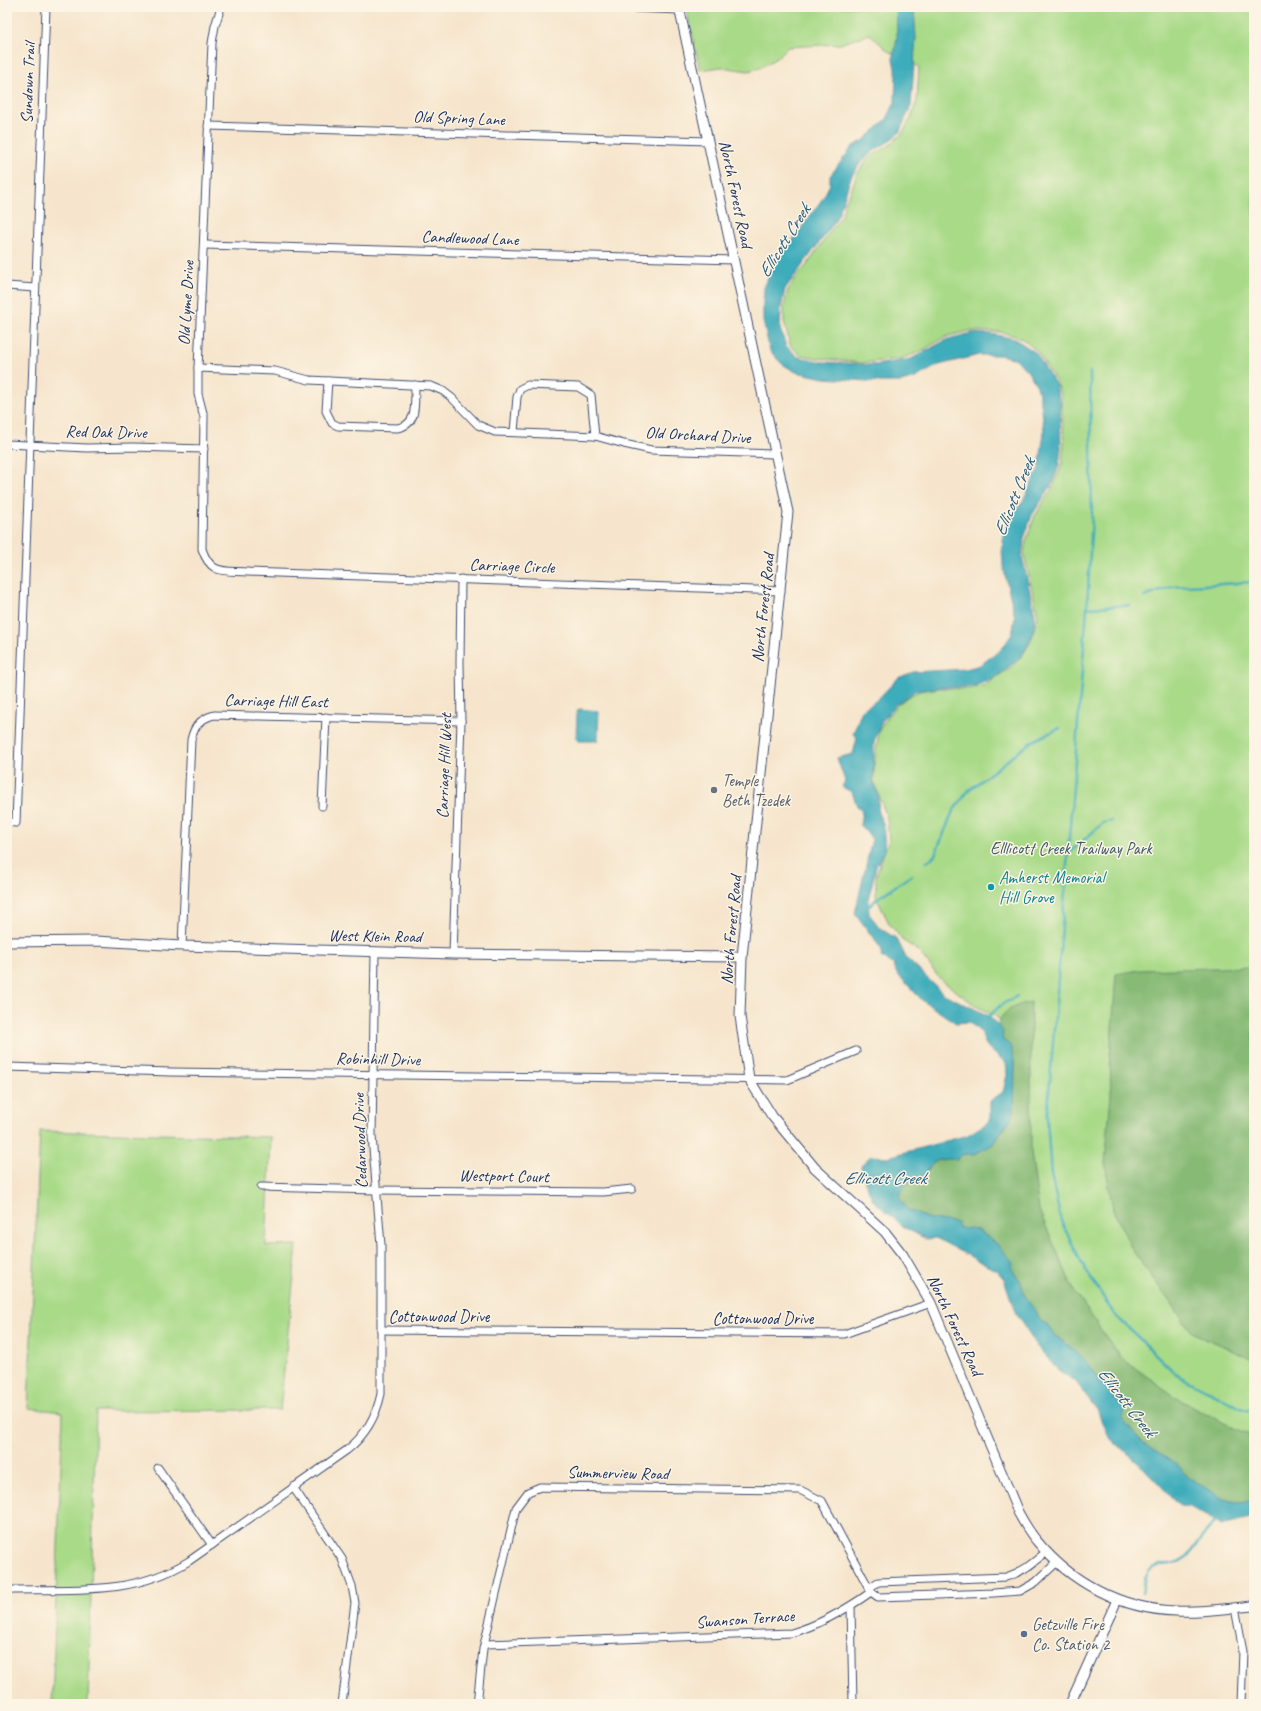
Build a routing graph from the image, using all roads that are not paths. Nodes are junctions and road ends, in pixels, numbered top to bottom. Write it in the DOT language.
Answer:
graph roads {
  1 [pos="46,7"];
  2 [pos="221,7"];
  3 [pos="606,7"];
  4 [pos="680,8"];
  5 [pos="208,126"];
  6 [pos="708,141"];
  7 [pos="204,245"];
  8 [pos="734,260"];
  9 [pos="7,286"];
  10 [pos="35,288"];
  11 [pos="198,368"];
  12 [pos="328,381"];
  13 [pos="415,385"];
  14 [pos="514,432"];
  15 [pos="595,436"];
  16 [pos="7,444"];
  17 [pos="30,446"];
  18 [pos="204,449"];
  19 [pos="776,454"];
  20 [pos="242,571"];
  21 [pos="461,579"];
  22 [pos="781,591"];
  23 [pos="326,717"];
  24 [pos="461,721"];
  25 [pos="322,806"];
  26 [pos="7,822"];
  27 [pos="7,942"];
  28 [pos="182,946"];
  29 [pos="375,952"];
  30 [pos="453,954"];
  31 [pos="742,957"];
  32 [pos="856,1052"];
  33 [pos="7,1067"];
  34 [pos="373,1074"];
  35 [pos="750,1079"];
  36 [pos="261,1187"];
  37 [pos="632,1189"];
  38 [pos="376,1190"];
  39 [pos="931,1302"];
  40 [pos="381,1330"];
  41 [pos="158,1468"];
  42 [pos="293,1488"];
  43 [pos="212,1545"];
  44 [pos="1046,1552"];
  45 [pos="1057,1562"];
  46 [pos="7,1590"];
  47 [pos="870,1590"];
  48 [pos="1117,1600"];
  49 [pos="851,1606"];
  50 [pos="1254,1606"];
  51 [pos="1235,1608"];
  52 [pos="484,1644"];
  53 [pos="342,1704"];
  54 [pos="477,1704"];
  55 [pos="853,1704"];
  56 [pos="1070,1704"];
  57 [pos="1241,1704"];
  1 -- 10 [label="street, Sundown Trail"];
  2 -- 5 [label="street, Old Lyme Drive"];
  3 -- 4 [label="street"];
  4 -- 6 [label="street, North Forest Road"];
  5 -- 6 [label="street, Old Spring Lane"];
  5 -- 7 [label="street, Old Lyme Drive"];
  6 -- 8 [label="street, North Forest Road"];
  7 -- 8 [label="street, Candlewood Lane"];
  7 -- 11 [label="street, Old Lyme Drive"];
  8 -- 19 [label="street, North Forest Road"];
  9 -- 10 [label="street"];
  10 -- 17 [label="street, Sundown Trail"];
  11 -- 12 [label="street, Old Orchard Drive"];
  11 -- 18 [label="street, Old Lyme Drive"];
  12 -- 13 [label="street, Old Orchard Drive"];
  12 -- 13 [label="street"];
  13 -- 14 [label="street, Old Orchard Drive"];
  14 -- 15 [label="street, Old Orchard Drive"];
  14 -- 15 [label="street"];
  15 -- 19 [label="street, Old Orchard Drive"];
  16 -- 17 [label="street, Red Oak Drive"];
  17 -- 18 [label="street, Red Oak Drive"];
  17 -- 26 [label="street, Sundown Trail"];
  18 -- 20 [label="street, Old Lyme Drive"];
  19 -- 22 [label="street, North Forest Road"];
  20 -- 21 [label="street, Carriage Circle"];
  21 -- 22 [label="street, Carriage Circle"];
  21 -- 24 [label="street, Carriage Hill West"];
  22 -- 31 [label="street, North Forest Road"];
  23 -- 24 [label="street, Carriage Hill East"];
  23 -- 25 [label="street"];
  23 -- 28 [label="street, Carriage Hill East"];
  24 -- 30 [label="street, Carriage Hill West"];
  27 -- 28 [label="street, West Klein Road"];
  28 -- 29 [label="street, West Klein Road"];
  29 -- 30 [label="street, West Klein Road"];
  29 -- 34 [label="street, Cedarwood Drive"];
  30 -- 31 [label="street, West Klein Road"];
  31 -- 35 [label="street, North Forest Road"];
  32 -- 35 [label="street, Robinhill Drive"];
  33 -- 34 [label="street, Robinhill Drive"];
  34 -- 35 [label="street, Robinhill Drive"];
  34 -- 38 [label="street, Cedarwood Drive"];
  35 -- 39 [label="street, North Forest Road"];
  36 -- 38 [label="street, Westport Court"];
  37 -- 38 [label="street, Westport Court"];
  38 -- 40 [label="street, Cedarwood Drive"];
  39 -- 40 [label="street, Cottonwood Drive"];
  39 -- 44 [label="street, North Forest Road"];
  40 -- 42 [label="street, Cottonwood Drive"];
  41 -- 43 [label="street"];
  42 -- 43 [label="street, Cottonwood Drive"];
  42 -- 53 [label="street"];
  43 -- 46 [label="street, Cottonwood Drive"];
  44 -- 45 [label="street, North Forest Road"];
  44 -- 47 [label="street, Swanson Terrace"];
  45 -- 47 [label="street"];
  45 -- 48 [label="street, North Forest Road"];
  47 -- 49 [label="street, Swanson Terrace"];
  47 -- 52 [label="street, Summerview Road"];
  48 -- 51 [label="street, North Forest Road"];
  48 -- 56 [label="street"];
  49 -- 52 [label="street, Swanson Terrace"];
  49 -- 55 [label="street"];
  50 -- 51 [label="street, North Forest Road"];
  51 -- 57 [label="street"];
  52 -- 54 [label="street, Summerview Road"];
}
